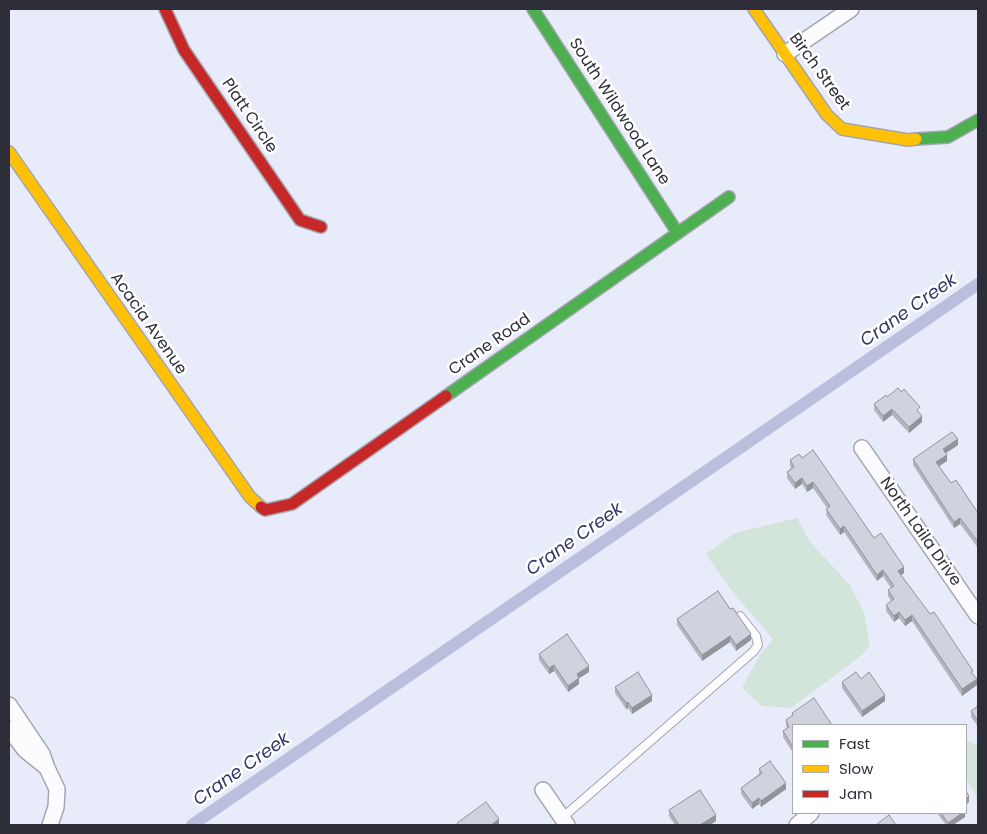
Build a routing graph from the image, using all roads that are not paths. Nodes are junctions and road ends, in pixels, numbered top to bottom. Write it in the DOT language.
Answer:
graph roads {
  1 [pos="165,9"];
  2 [pos="534,9"];
  3 [pos="754,9"];
  4 [pos="851,9"];
  5 [pos="785,54"];
  6 [pos="978,120"];
  7 [pos="9,152"];
  8 [pos="729,197"];
  9 [pos="321,227"];
  10 [pos="677,232"];
  11 [pos="862,448"];
  12 [pos="265,510"];
  13 [pos="740,616"];
  14 [pos="978,616"];
  15 [pos="9,706"];
  16 [pos="9,729"];
  17 [pos="47,768"];
  18 [pos="544,790"];
  19 [pos="810,814"];
  20 [pos="564,822"];
  21 [pos="50,825"];
  22 [pos="797,825"];
  1 -- 9 [label="street, Platt Circle"];
  2 -- 10 [label="street, South Wildwood Lane"];
  3 -- 5 [label="street, Birch Street"];
  4 -- 5 [label="street"];
  5 -- 6 [label="street, Birch Street"];
  7 -- 12 [label="street, Acacia Avenue"];
  8 -- 10 [label="street, Crane Road"];
  10 -- 12 [label="street, Crane Road"];
  11 -- 14 [label="street, North Laila Drive"];
  13 -- 20 [label="lane"];
  15 -- 17 [label="street"];
  16 -- 17 [label="street"];
  17 -- 21 [label="street"];
  18 -- 20 [label="street"];
  19 -- 22 [label="street"];
}
